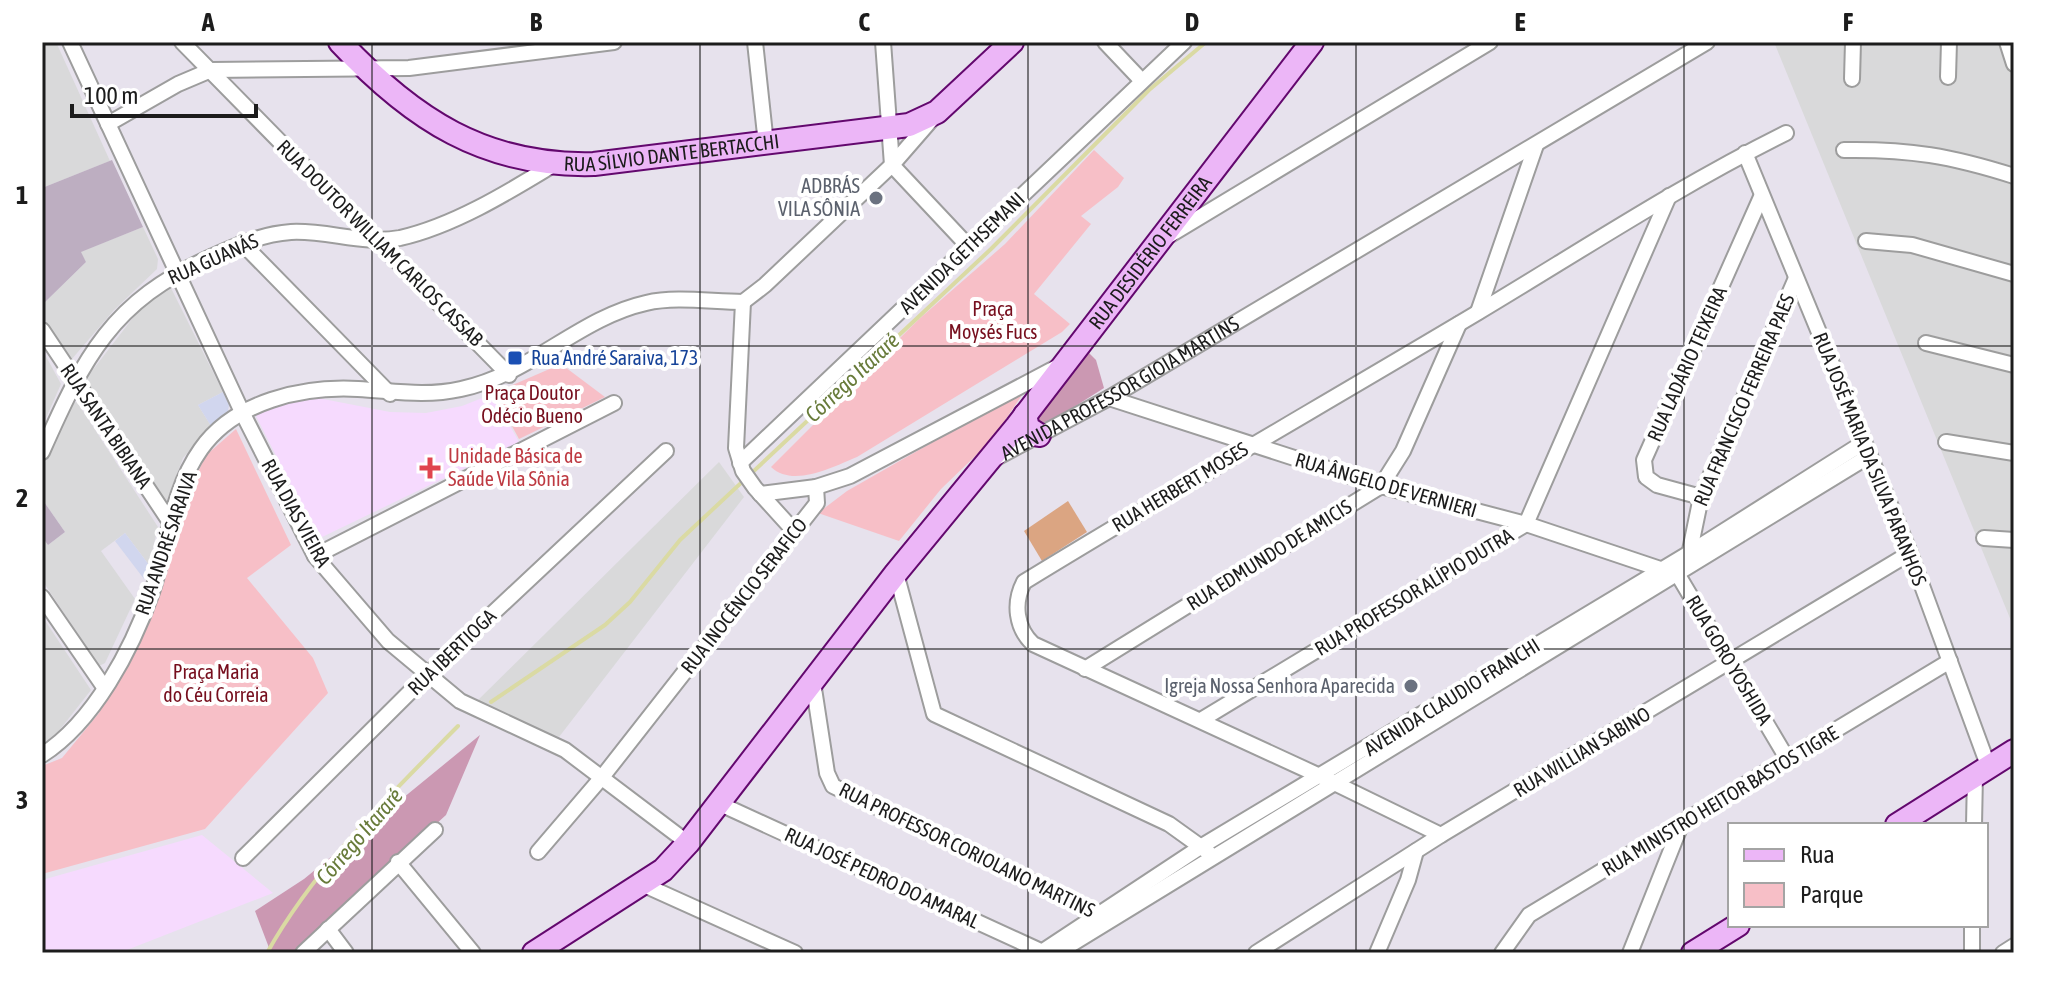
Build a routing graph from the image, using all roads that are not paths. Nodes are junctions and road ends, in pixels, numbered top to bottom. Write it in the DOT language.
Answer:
graph roads {
  1 [pos="70,42"];
  2 [pos="182,42"];
  3 [pos="340,42"];
  4 [pos="614,42"];
  5 [pos="755,42"];
  6 [pos="883,42"];
  7 [pos="1012,42"];
  8 [pos="1105,42"];
  9 [pos="1184,42"];
  10 [pos="1312,42"];
  11 [pos="1490,42"];
  12 [pos="1707,42"];
  13 [pos="1853,42"];
  14 [pos="1949,42"];
  15 [pos="2007,42"];
  16 [pos="559,46"];
  17 [pos="2014,64"];
  18 [pos="365,69"];
  19 [pos="211,70"];
  20 [pos="1948,77"];
  21 [pos="1852,79"];
  22 [pos="1141,80"];
  23 [pos="937,112"];
  24 [pos="108,124"];
  25 [pos="887,129"];
  26 [pos="1786,133"];
  27 [pos="766,144"];
  28 [pos="1536,145"];
  29 [pos="1844,150"];
  30 [pos="1745,153"];
  31 [pos="553,165"];
  32 [pos="892,165"];
  33 [pos="2014,176"];
  34 [pos="1670,196"];
  35 [pos="1761,197"];
  36 [pos="376,241"];
  37 [pos="1866,241"];
  38 [pos="242,243"];
  39 [pos="1156,244"];
  40 [pos="969,247"];
  41 [pos="176,273"];
  42 [pos="2014,274"];
  43 [pos="1796,278"];
  44 [pos="743,302"];
  45 [pos="1478,312"];
  46 [pos="1459,324"];
  47 [pos="42,330"];
  48 [pos="1926,343"];
  49 [pos="2014,365"];
  50 [pos="509,375"];
  51 [pos="75,378"];
  52 [pos="390,394"];
  53 [pos="1109,398"];
  54 [pos="1030,400"];
  55 [pos="614,403"];
  56 [pos="242,412"];
  57 [pos="1039,435"];
  58 [pos="1946,442"];
  59 [pos="1249,444"];
  60 [pos="1866,450"];
  61 [pos="666,451"];
  62 [pos="42,452"];
  63 [pos="2014,453"];
  64 [pos="988,462"];
  65 [pos="742,467"];
  66 [pos="1381,486"];
  67 [pos="816,487"];
  68 [pos="762,496"];
  69 [pos="1701,497"];
  70 [pos="170,522"];
  71 [pos="1526,524"];
  72 [pos="795,532"];
  73 [pos="1984,538"];
  74 [pos="2014,540"];
  75 [pos="1910,553"];
  76 [pos="315,556"];
  77 [pos="1685,566"];
  78 [pos="1664,567"];
  79 [pos="896,573"];
  80 [pos="42,597"];
  81 [pos="1950,661"];
  82 [pos="1732,663"];
  83 [pos="1085,669"];
  84 [pos="427,675"];
  85 [pos="813,682"];
  86 [pos="104,687"];
  87 [pos="1201,720"];
  88 [pos="2014,751"];
  89 [pos="42,755"];
  90 [pos="1788,760"];
  91 [pos="1982,772"];
  92 [pos="603,776"];
  93 [pos="1327,780"];
  94 [pos="718,803"];
  95 [pos="1900,823"];
  96 [pos="1974,823"];
  97 [pos="1681,825"];
  98 [pos="435,830"];
  99 [pos="1441,835"];
  100 [pos="688,843"];
  101 [pos="1202,846"];
  102 [pos="1416,851"];
  103 [pos="538,852"];
  104 [pos="1214,857"];
  105 [pos="243,858"];
  106 [pos="398,862"];
  107 [pos="642,884"];
  108 [pos="1104,916"];
  109 [pos="1735,927"];
  110 [pos="1972,927"];
  111 [pos="328,929"];
  112 [pos="2014,946"];
  113 [pos="303,953"];
  114 [pos="346,953"];
  115 [pos="473,953"];
  116 [pos="534,953"];
  117 [pos="795,953"];
  118 [pos="1046,953"];
  119 [pos="1256,953"];
  120 [pos="1377,953"];
  121 [pos="1502,953"];
  122 [pos="1630,953"];
  123 [pos="1693,953"];
  124 [pos="1972,953"];
  125 [pos="2003,953"];
  1 -- 24 [label="street, RUA DIAS VIEIRA"];
  2 -- 19 [label="street, RUA DOUTOR WILLIAM CARLOS CASSAB"];
  3 -- 18 [label="street, RUA SÍLVIO DANTE BERTACCHI"];
  4 -- 16 [label="street"];
  5 -- 27 [label="street"];
  6 -- 25 [label="street"];
  7 -- 23 [label="street, RUA SÍLVIO DANTE BERTACCHI"];
  8 -- 22 [label="street"];
  9 -- 22 [label="street, AVENIDA GETHSEMANI"];
  10 -- 39 [label="street, RUA DESIDÉRIO FERREIRA"];
  11 -- 39 [label="street"];
  12 -- 28 [label="street, AVENIDA PROFESSOR GIOIA MARTINS"];
  13 -- 21 [label="street"];
  14 -- 20 [label="street"];
  15 -- 17 [label="street"];
  16 -- 18 [label="street"];
  18 -- 19 [label="street"];
  18 -- 31 [label="street, RUA SÍLVIO DANTE BERTACCHI"];
  19 -- 24 [label="street"];
  19 -- 36 [label="street, RUA DOUTOR WILLIAM CARLOS CASSAB"];
  22 -- 40 [label="street, AVENIDA GETHSEMANI"];
  23 -- 25 [label="street, RUA SÍLVIO DANTE BERTACCHI"];
  23 -- 32 [label="street"];
  24 -- 41 [label="street, RUA DIAS VIEIRA"];
  25 -- 27 [label="street, RUA SÍLVIO DANTE BERTACCHI"];
  25 -- 32 [label="street"];
  26 -- 30 [label="street, RUA HERBERT MOSES"];
  27 -- 31 [label="street, RUA SÍLVIO DANTE BERTACCHI"];
  28 -- 45 [label="street"];
  28 -- 53 [label="street, AVENIDA PROFESSOR GIOIA MARTINS"];
  29 -- 33 [label="street"];
  30 -- 34 [label="street, RUA HERBERT MOSES"];
  30 -- 35 [label="street, RUA JOSÉ MARIA DA SILVA PARANHOS"];
  31 -- 36 [label="street, RUA GUANÁS"];
  32 -- 40 [label="street"];
  32 -- 44 [label="street"];
  34 -- 45 [label="street, RUA HERBERT MOSES"];
  34 -- 71 [label="street, RUA PROFESSOR ALÍPIO DUTRA"];
  35 -- 43 [label="street, RUA JOSÉ MARIA DA SILVA PARANHOS"];
  35 -- 69 [label="street, RUA LADÁRIO TEIXEIRA"];
  36 -- 38 [label="street, RUA GUANÁS"];
  36 -- 50 [label="street, RUA DOUTOR WILLIAM CARLOS CASSAB"];
  37 -- 42 [label="street"];
  38 -- 41 [label="street, RUA GUANÁS"];
  38 -- 52 [label="street"];
  39 -- 54 [label="street, RUA DESIDÉRIO FERREIRA"];
  40 -- 65 [label="street, AVENIDA GETHSEMANI"];
  41 -- 51 [label="street, RUA GUANÁS"];
  41 -- 56 [label="street, RUA DIAS VIEIRA"];
  43 -- 60 [label="street, RUA JOSÉ MARIA DA SILVA PARANHOS"];
  43 -- 69 [label="street, RUA FRANCISCO FERREIRA PAES"];
  44 -- 50 [label="street, RUA ANDRÉ SARAIVA"];
  44 -- 65 [label="street"];
  45 -- 46 [label="street, RUA HERBERT MOSES"];
  46 -- 59 [label="street, RUA HERBERT MOSES"];
  46 -- 66 [label="street, RUA EDMUNDO DE AMICIS"];
  47 -- 51 [label="street, RUA SANTA BIBIANA"];
  48 -- 49 [label="street"];
  50 -- 52 [label="street, RUA ANDRÉ SARAIVA"];
  51 -- 62 [label="street, RUA GUANÁS"];
  51 -- 70 [label="street, RUA SANTA BIBIANA"];
  52 -- 56 [label="street, RUA ANDRÉ SARAIVA"];
  53 -- 57 [label="street, AVENIDA PROFESSOR GIOIA MARTINS"];
  53 -- 59 [label="street, RUA ÂNGELO DE VERNIERI"];
  54 -- 57 [label="street"];
  54 -- 64 [label="street, RUA DESIDÉRIO FERREIRA"];
  54 -- 67 [label="street"];
  55 -- 76 [label="street"];
  56 -- 70 [label="street, RUA ANDRÉ SARAIVA"];
  56 -- 76 [label="street, RUA DIAS VIEIRA"];
  57 -- 64 [label="street, AVENIDA PROFESSOR GIOIA MARTINS"];
  58 -- 63 [label="street"];
  59 -- 66 [label="street, RUA ÂNGELO DE VERNIERI"];
  59 -- 83 [label="street, RUA HERBERT MOSES"];
  60 -- 75 [label="street, RUA JOSÉ MARIA DA SILVA PARANHOS"];
  60 -- 77 [label="street, AVENIDA CLAUDIO FRANCHI"];
  61 -- 84 [label="street, RUA IBERTIOGA"];
  64 -- 79 [label="street, AVENIDA PROFESSOR GIOIA MARTINS"];
  65 -- 68 [label="street"];
  66 -- 71 [label="street, RUA ÂNGELO DE VERNIERI"];
  66 -- 83 [label="street, RUA EDMUNDO DE AMICIS"];
  67 -- 68 [label="street"];
  67 -- 72 [label="street, RUA INOCÊNCIO SERAFICO"];
  68 -- 72 [label="street"];
  69 -- 77 [label="street, RUA FRANCISCO FERREIRA PAES"];
  70 -- 86 [label="street, RUA ANDRÉ SARAIVA"];
  71 -- 78 [label="street, RUA ÂNGELO DE VERNIERI"];
  71 -- 87 [label="street, RUA PROFESSOR ALÍPIO DUTRA"];
  72 -- 92 [label="street, RUA INOCÊNCIO SERAFICO"];
  73 -- 74 [label="street"];
  75 -- 81 [label="street, RUA JOSÉ MARIA DA SILVA PARANHOS"];
  75 -- 82 [label="street, RUA WILLIAN SABINO"];
  76 -- 84 [label="street, RUA DIAS VIEIRA"];
  77 -- 78 [label="street, RUA GORO YOSHIDA"];
  77 -- 78 [label="street, AVENIDA CLAUDIO FRANCHI"];
  77 -- 82 [label="street, RUA GORO YOSHIDA"];
  77 -- 93 [label="street, AVENIDA CLAUDIO FRANCHI"];
  78 -- 93 [label="street, AVENIDA CLAUDIO FRANCHI"];
  79 -- 85 [label="street, AVENIDA PROFESSOR GIOIA MARTINS"];
  79 -- 101 [label="street"];
  80 -- 86 [label="street"];
  81 -- 90 [label="street, RUA MINISTRO HEITOR BASTOS TIGRE"];
  81 -- 91 [label="street, RUA JOSÉ MARIA DA SILVA PARANHOS"];
  82 -- 90 [label="street, RUA GORO YOSHIDA"];
  82 -- 99 [label="street, RUA WILLIAN SABINO"];
  83 -- 87 [label="street, RUA HERBERT MOSES"];
  84 -- 92 [label="street, RUA DIAS VIEIRA"];
  84 -- 105 [label="street, RUA IBERTIOGA"];
  85 -- 94 [label="street, AVENIDA PROFESSOR GIOIA MARTINS"];
  85 -- 108 [label="street, RUA PROFESSOR CORIOLANO MARTINS"];
  86 -- 89 [label="street, RUA ANDRÉ SARAIVA"];
  87 -- 93 [label="street, RUA HERBERT MOSES"];
  88 -- 91 [label="street"];
  90 -- 97 [label="street, RUA MINISTRO HEITOR BASTOS TIGRE"];
  91 -- 95 [label="street"];
  91 -- 96 [label="street"];
  92 -- 100 [label="street, RUA DIAS VIEIRA"];
  92 -- 103 [label="street, RUA INOCÊNCIO SERAFICO"];
  93 -- 99 [label="street, RUA HERBERT MOSES"];
  93 -- 101 [label="street, AVENIDA CLAUDIO FRANCHI"];
  93 -- 104 [label="street, AVENIDA CLAUDIO FRANCHI"];
  94 -- 100 [label="street, AVENIDA PROFESSOR GIOIA MARTINS"];
  94 -- 118 [label="street, RUA JOSÉ PEDRO DO AMARAL"];
  97 -- 121 [label="street, RUA MINISTRO HEITOR BASTOS TIGRE"];
  97 -- 122 [label="street"];
  98 -- 106 [label="street"];
  99 -- 102 [label="street, RUA WILLIAN SABINO"];
  100 -- 107 [label="street, AVENIDA PROFESSOR GIOIA MARTINS"];
  101 -- 104 [label="street"];
  101 -- 108 [label="street, AVENIDA CLAUDIO FRANCHI"];
  102 -- 119 [label="street, RUA WILLIAN SABINO"];
  102 -- 120 [label="street"];
  104 -- 108 [label="street, AVENIDA CLAUDIO FRANCHI"];
  106 -- 111 [label="street"];
  106 -- 115 [label="street"];
  107 -- 116 [label="street, AVENIDA PROFESSOR GIOIA MARTINS"];
  107 -- 117 [label="street"];
  108 -- 118 [label="street, AVENIDA CLAUDIO FRANCHI"];
  109 -- 123 [label="street"];
  110 -- 124 [label="street"];
  111 -- 113 [label="street"];
  111 -- 114 [label="street"];
  112 -- 125 [label="street"];
}
